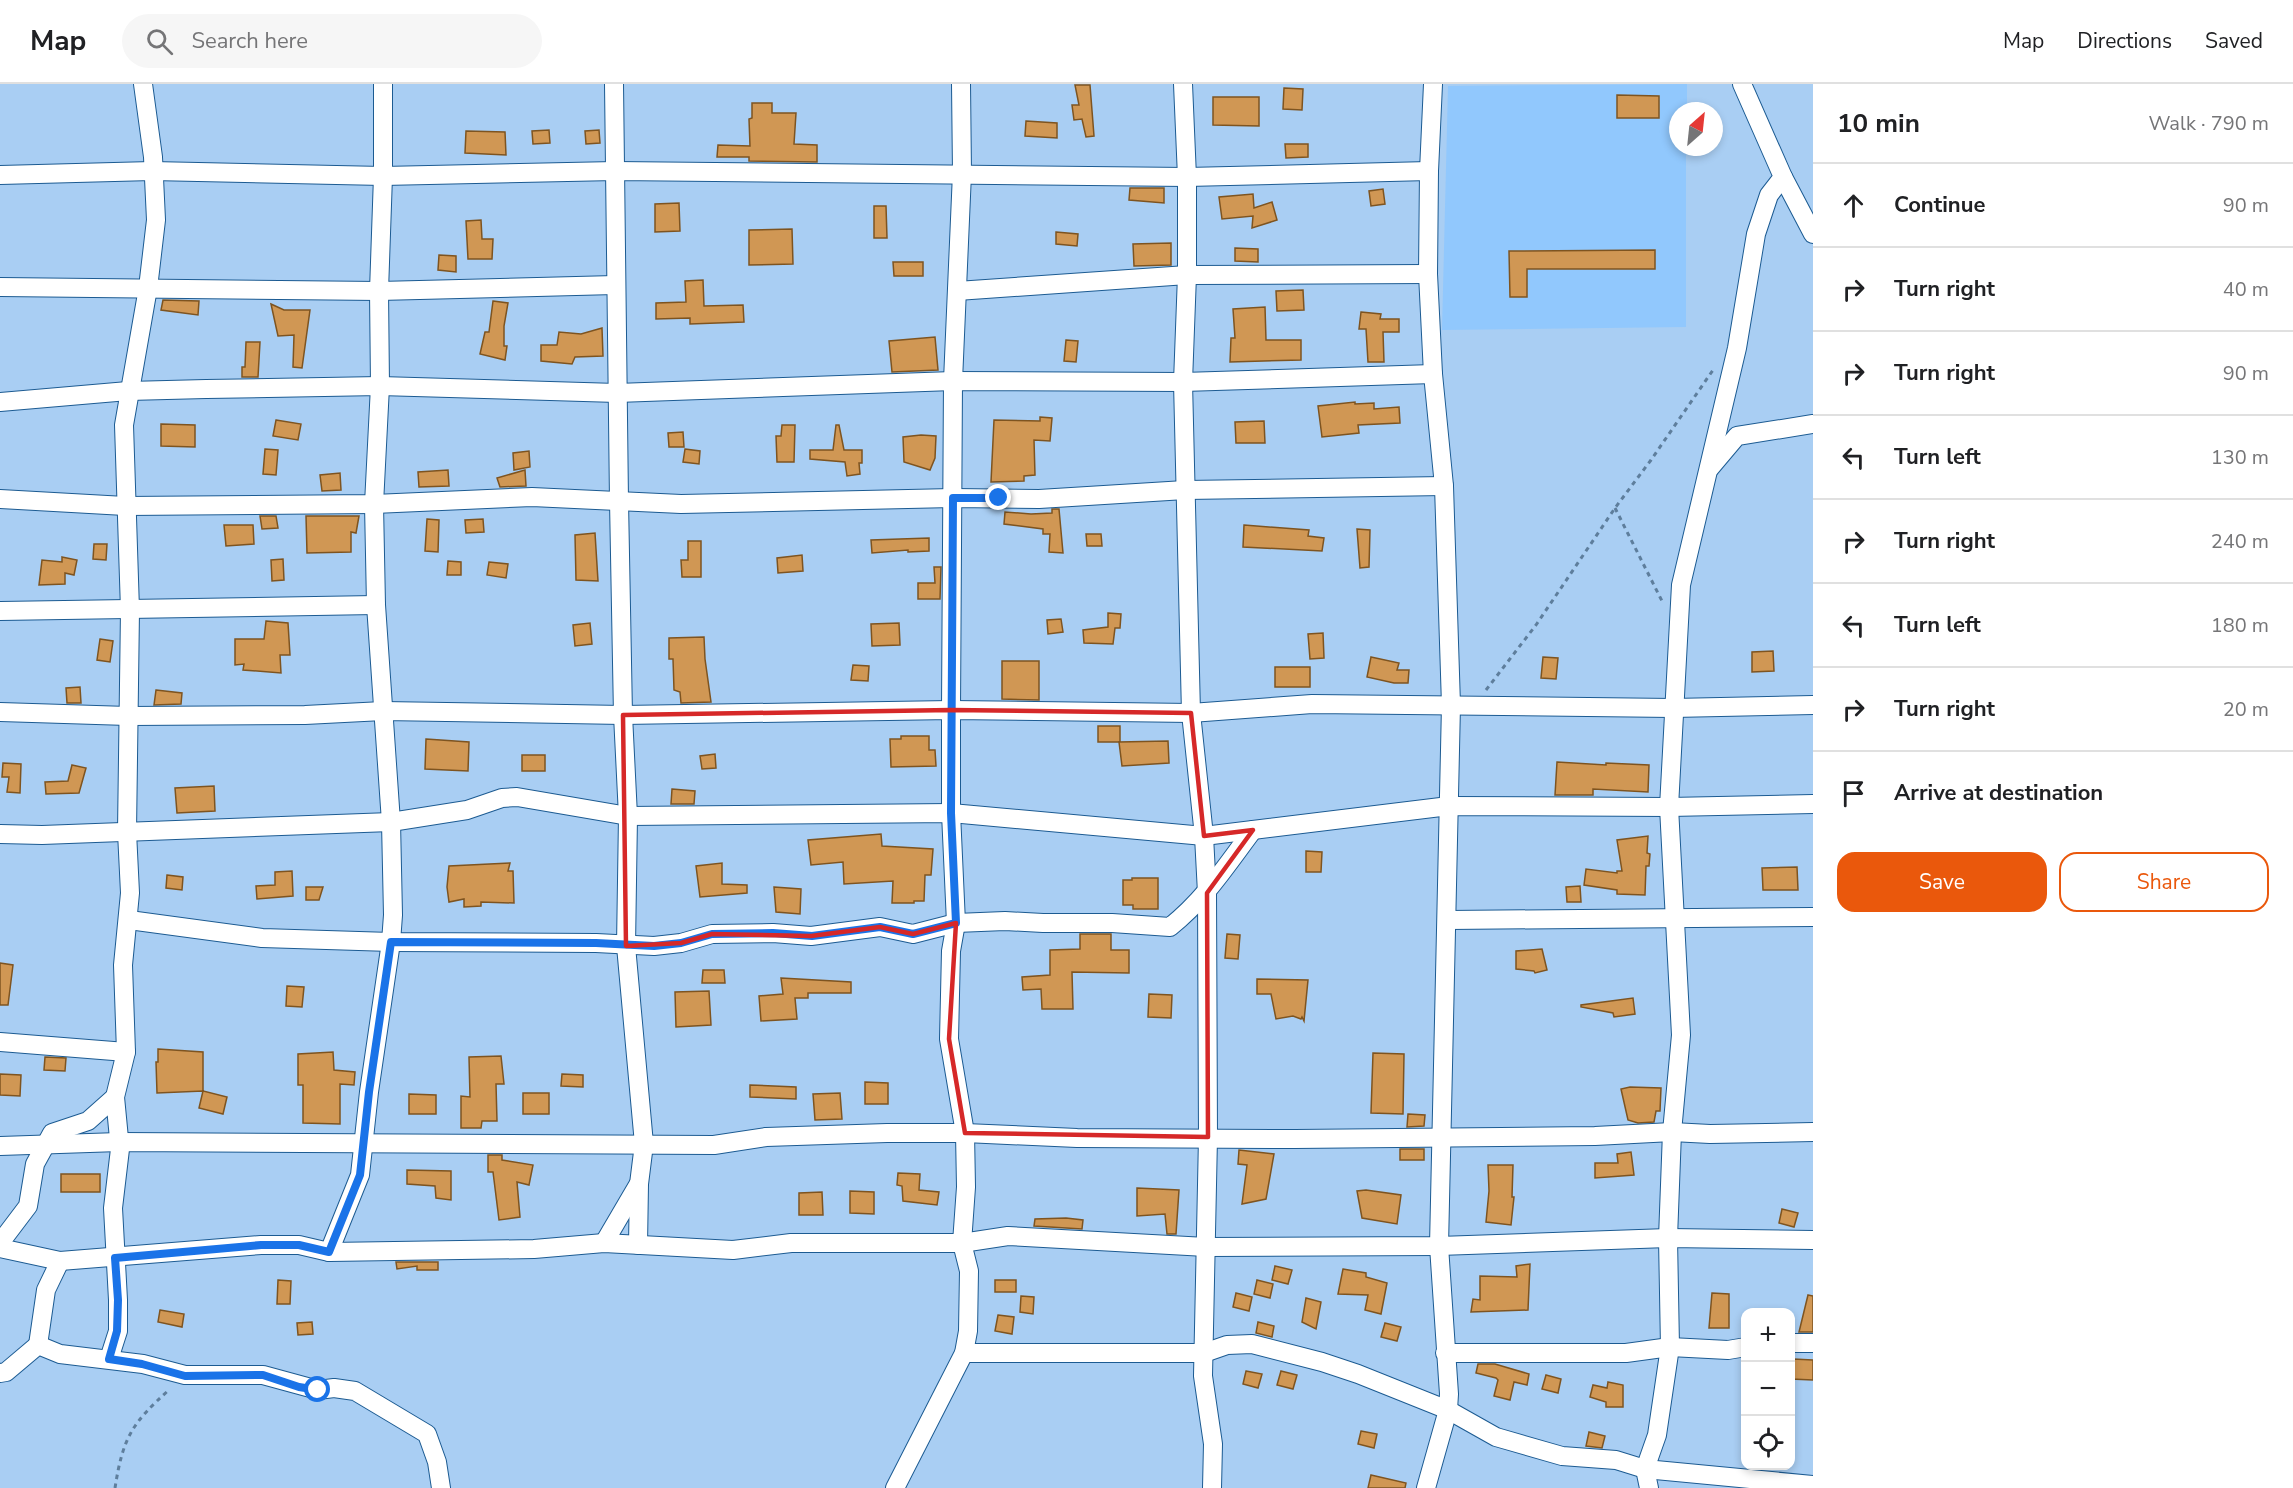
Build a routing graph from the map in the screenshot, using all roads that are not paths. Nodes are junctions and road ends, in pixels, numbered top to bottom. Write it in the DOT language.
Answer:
graph roads {
  1 [pos="143,84"];
  2 [pos="383,84"];
  3 [pos="614,84"];
  4 [pos="961,84"];
  5 [pos="1183,84"];
  6 [pos="1433,84"];
  7 [pos="1742,84"];
  8 [pos="152,171"];
  9 [pos="615,171"];
  10 [pos="1429,171"];
  11 [pos="962,173"];
  12 [pos="0,175"];
  13 [pos="383,176"];
  14 [pos="1186,177"];
  15 [pos="1783,177"];
  16 [pos="1813,234"];
  17 [pos="1428,274"];
  18 [pos="1187,275"];
  19 [pos="615,285"];
  20 [pos="0,287"];
  21 [pos="148,288"];
  22 [pos="379,291"];
  23 [pos="957,291"];
  24 [pos="1433,374"];
  25 [pos="953,381"];
  26 [pos="1183,382"];
  27 [pos="380,386"];
  28 [pos="129,391"];
  29 [pos="617,393"];
  30 [pos="0,402"];
  31 [pos="1813,424"];
  32 [pos="1707,471"];
  33 [pos="1443,486"];
  34 [pos="1185,490"];
  35 [pos="953,498"];
  36 [pos="0,499"];
  37 [pos="619,501"];
  38 [pos="374,504"];
  39 [pos="125,506"];
  40 [pos="376,605"];
  41 [pos="130,610"];
  42 [pos="0,611"];
  43 [pos="1451,705"];
  44 [pos="1813,705"];
  45 [pos="1674,708"];
  46 [pos="951,710"];
  47 [pos="383,711"];
  48 [pos="0,712"];
  49 [pos="1191,713"];
  50 [pos="623,715"];
  51 [pos="128,716"];
  52 [pos="1813,804"];
  53 [pos="1449,806"];
  54 [pos="1669,807"];
  55 [pos="951,813"];
  56 [pos="628,816"];
  57 [pos="391,822"];
  58 [pos="1253,830"];
  59 [pos="127,832"];
  60 [pos="0,834"];
  61 [pos="1204,836"];
  62 [pos="1207,893"];
  63 [pos="1813,917"];
  64 [pos="1674,918"];
  65 [pos="129,920"];
  66 [pos="1448,920"];
  67 [pos="956,923"];
  68 [pos="391,942"];
  69 [pos="626,945"];
  70 [pos="0,1042"];
  71 [pos="126,1052"];
  72 [pos="115,1097"];
  73 [pos="1672,1132"];
  74 [pos="1813,1132"];
  75 [pos="965,1133"];
  76 [pos="1208,1137"];
  77 [pos="1441,1137"];
  78 [pos="119,1142"];
  79 [pos="363,1143"];
  80 [pos="45,1144"];
  81 [pos="644,1144"];
  82 [pos="0,1146"];
  83 [pos="639,1184"];
  84 [pos="1668,1238"];
  85 [pos="1813,1240"];
  86 [pos="0,1243"];
  87 [pos="604,1243"];
  88 [pos="962,1243"];
  89 [pos="638,1245"];
  90 [pos="1439,1246"];
  91 [pos="1206,1247"];
  92 [pos="0,1248"];
  93 [pos="329,1252"];
  94 [pos="115,1258"];
  95 [pos="60,1261"];
  96 [pos="1795,1343"];
  97 [pos="1813,1343"];
  98 [pos="38,1345"];
  99 [pos="1670,1347"];
  100 [pos="1741,1348"];
  101 [pos="964,1353"];
  102 [pos="1204,1353"];
  103 [pos="1445,1353"];
  104 [pos="109,1359"];
  105 [pos="0,1373"];
  106 [pos="1448,1410"];
  107 [pos="1646,1469"];
  108 [pos="1813,1485"];
  109 [pos="441,1488"];
  110 [pos="895,1488"];
  111 [pos="1212,1488"];
  112 [pos="1426,1488"];
  113 [pos="1649,1488"];
  1 -- 8 [label="street"];
  2 -- 13 [label="street"];
  3 -- 9 [label="street"];
  4 -- 11 [label="street"];
  5 -- 14 [label="street"];
  6 -- 10 [label="street"];
  7 -- 15 [label="street"];
  8 -- 12 [label="street"];
  8 -- 13 [label="street"];
  8 -- 21 [label="street"];
  9 -- 11 [label="street"];
  9 -- 13 [label="street"];
  9 -- 19 [label="street"];
  10 -- 14 [label="street"];
  10 -- 17 [label="street"];
  11 -- 14 [label="street"];
  11 -- 23 [label="street"];
  13 -- 22 [label="street"];
  14 -- 18 [label="street"];
  15 -- 16 [label="street"];
  15 -- 32 [label="street"];
  17 -- 18 [label="street"];
  17 -- 24 [label="street"];
  18 -- 23 [label="street"];
  18 -- 26 [label="street"];
  19 -- 22 [label="street"];
  19 -- 29 [label="street"];
  20 -- 21 [label="street"];
  21 -- 22 [label="street"];
  21 -- 28 [label="street"];
  22 -- 27 [label="street"];
  23 -- 25 [label="street"];
  24 -- 26 [label="street"];
  24 -- 33 [label="street"];
  25 -- 26 [label="street"];
  25 -- 29 [label="street"];
  25 -- 35 [label="street"];
  26 -- 34 [label="street"];
  27 -- 28 [label="street"];
  27 -- 29 [label="street"];
  27 -- 38 [label="street"];
  28 -- 30 [label="street"];
  28 -- 39 [label="street"];
  29 -- 37 [label="street"];
  31 -- 32 [label="street"];
  32 -- 45 [label="street"];
  33 -- 34 [label="street"];
  33 -- 43 [label="street"];
  34 -- 35 [label="street"];
  34 -- 49 [label="street"];
  35 -- 37 [label="street"];
  35 -- 46 [label="street"];
  36 -- 39 [label="street"];
  37 -- 38 [label="street"];
  37 -- 50 [label="street"];
  38 -- 39 [label="street"];
  38 -- 40 [label="street"];
  39 -- 41 [label="street"];
  40 -- 41 [label="street"];
  40 -- 47 [label="street"];
  41 -- 42 [label="street"];
  41 -- 51 [label="street"];
  43 -- 45 [label="street"];
  43 -- 49 [label="street"];
  43 -- 53 [label="street"];
  44 -- 45 [label="street"];
  45 -- 54 [label="street"];
  46 -- 49 [label="street"];
  46 -- 50 [label="street"];
  46 -- 55 [label="street"];
  47 -- 50 [label="street"];
  47 -- 51 [label="street"];
  47 -- 57 [label="street"];
  48 -- 51 [label="street"];
  49 -- 61 [label="street"];
  50 -- 56 [label="street"];
  51 -- 59 [label="street"];
  52 -- 54 [label="street"];
  53 -- 54 [label="street"];
  53 -- 58 [label="street"];
  53 -- 66 [label="street"];
  54 -- 64 [label="street"];
  55 -- 56 [label="street"];
  55 -- 61 [label="street"];
  55 -- 67 [label="street"];
  56 -- 57 [label="street"];
  56 -- 69 [label="street"];
  57 -- 59 [label="street"];
  57 -- 68 [label="street"];
  58 -- 61 [label="street"];
  58 -- 62 [label="street"];
  59 -- 60 [label="street"];
  59 -- 65 [label="street"];
  61 -- 62 [label="street"];
  62 -- 67 [label="street"];
  62 -- 76 [label="street"];
  63 -- 64 [label="street"];
  64 -- 66 [label="street"];
  64 -- 73 [label="street"];
  65 -- 68 [label="street"];
  65 -- 71 [label="street"];
  66 -- 77 [label="street"];
  67 -- 69 [label="street"];
  67 -- 75 [label="street"];
  68 -- 69 [label="street"];
  68 -- 79 [label="street"];
  69 -- 81 [label="street"];
  70 -- 71 [label="street"];
  71 -- 72 [label="street"];
  72 -- 78 [label="street"];
  72 -- 80 [label="street"];
  73 -- 74 [label="street"];
  73 -- 77 [label="street"];
  73 -- 84 [label="street"];
  75 -- 76 [label="street"];
  75 -- 81 [label="street"];
  75 -- 88 [label="street"];
  76 -- 77 [label="street"];
  76 -- 91 [label="street"];
  77 -- 90 [label="street"];
  78 -- 79 [label="street"];
  78 -- 80 [label="street"];
  78 -- 94 [label="street"];
  79 -- 81 [label="street"];
  79 -- 93 [label="street"];
  80 -- 82 [label="street"];
  80 -- 86 [label="street"];
  81 -- 83 [label="street"];
  83 -- 87 [label="street"];
  83 -- 89 [label="street"];
  84 -- 85 [label="street"];
  84 -- 90 [label="street"];
  84 -- 99 [label="street"];
  87 -- 89 [label="street"];
  87 -- 93 [label="street"];
  88 -- 89 [label="street"];
  88 -- 91 [label="street"];
  88 -- 101 [label="street"];
  90 -- 91 [label="street"];
  90 -- 103 [label="street"];
  91 -- 102 [label="street"];
  92 -- 95 [label="street"];
  93 -- 94 [label="street"];
  94 -- 95 [label="street"];
  94 -- 104 [label="street"];
  95 -- 98 [label="street"];
  96 -- 97 [label="street"];
  98 -- 104 [label="street"];
  98 -- 105 [label="street"];
  99 -- 100 [label="street"];
  99 -- 103 [label="street"];
  99 -- 107 [label="street"];
  101 -- 102 [label="street"];
  101 -- 110 [label="street"];
  102 -- 106 [label="street"];
  102 -- 111 [label="street"];
  103 -- 106 [label="street"];
  104 -- 109 [label="street"];
  106 -- 107 [label="street"];
  106 -- 112 [label="street"];
  107 -- 108 [label="street"];
  107 -- 113 [label="street"];
}
